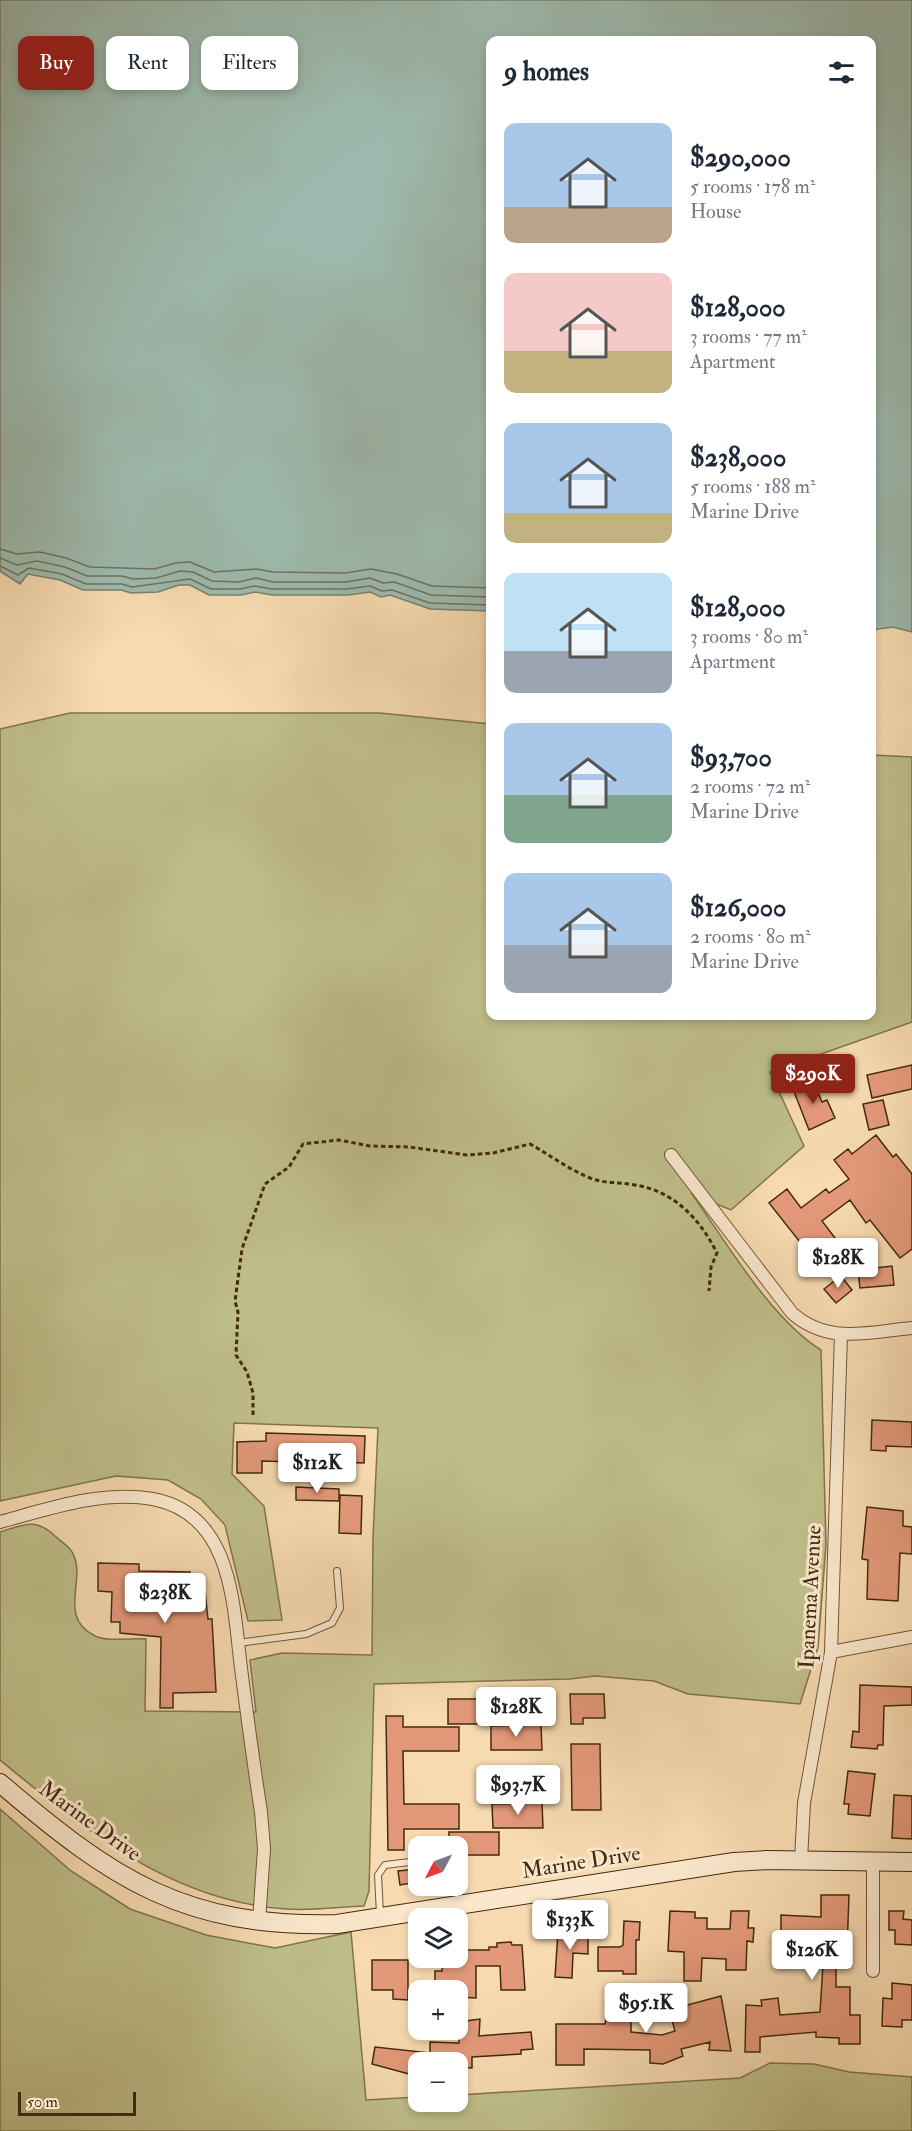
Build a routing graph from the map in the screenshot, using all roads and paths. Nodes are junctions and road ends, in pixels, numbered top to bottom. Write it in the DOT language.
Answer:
graph roads {
  1 [pos="671,1155"];
  2 [pos="709,1291"];
  3 [pos="912,1328"];
  4 [pos="841,1334"];
  5 [pos="253,1415"];
  6 [pos="0,1522"];
  7 [pos="337,1571"];
  8 [pos="912,1637"];
  9 [pos="238,1643"];
  10 [pos="831,1652"];
  11 [pos="0,1783"];
  12 [pos="801,1860"];
  13 [pos="873,1861"];
  14 [pos="408,1862"];
  15 [pos="912,1862"];
  16 [pos="380,1917"];
  17 [pos="259,1922"];
  18 [pos="873,1971"];
  1 -- 4 [label="street"];
  2 -- 5 [label="path"];
  3 -- 4 [label="street"];
  4 -- 10 [label="street, Ipanema Avenue"];
  6 -- 9 [label="street"];
  7 -- 9 [label="lane"];
  8 -- 10 [label="street"];
  9 -- 17 [label="street"];
  10 -- 12 [label="street, Ipanema Avenue"];
  11 -- 17 [label="street, Marine Drive"];
  12 -- 13 [label="street, Marine Drive"];
  12 -- 16 [label="street, Marine Drive"];
  13 -- 15 [label="street, Marine Drive"];
  13 -- 18 [label="street"];
  14 -- 16 [label="lane"];
  16 -- 17 [label="street, Marine Drive"];
}
